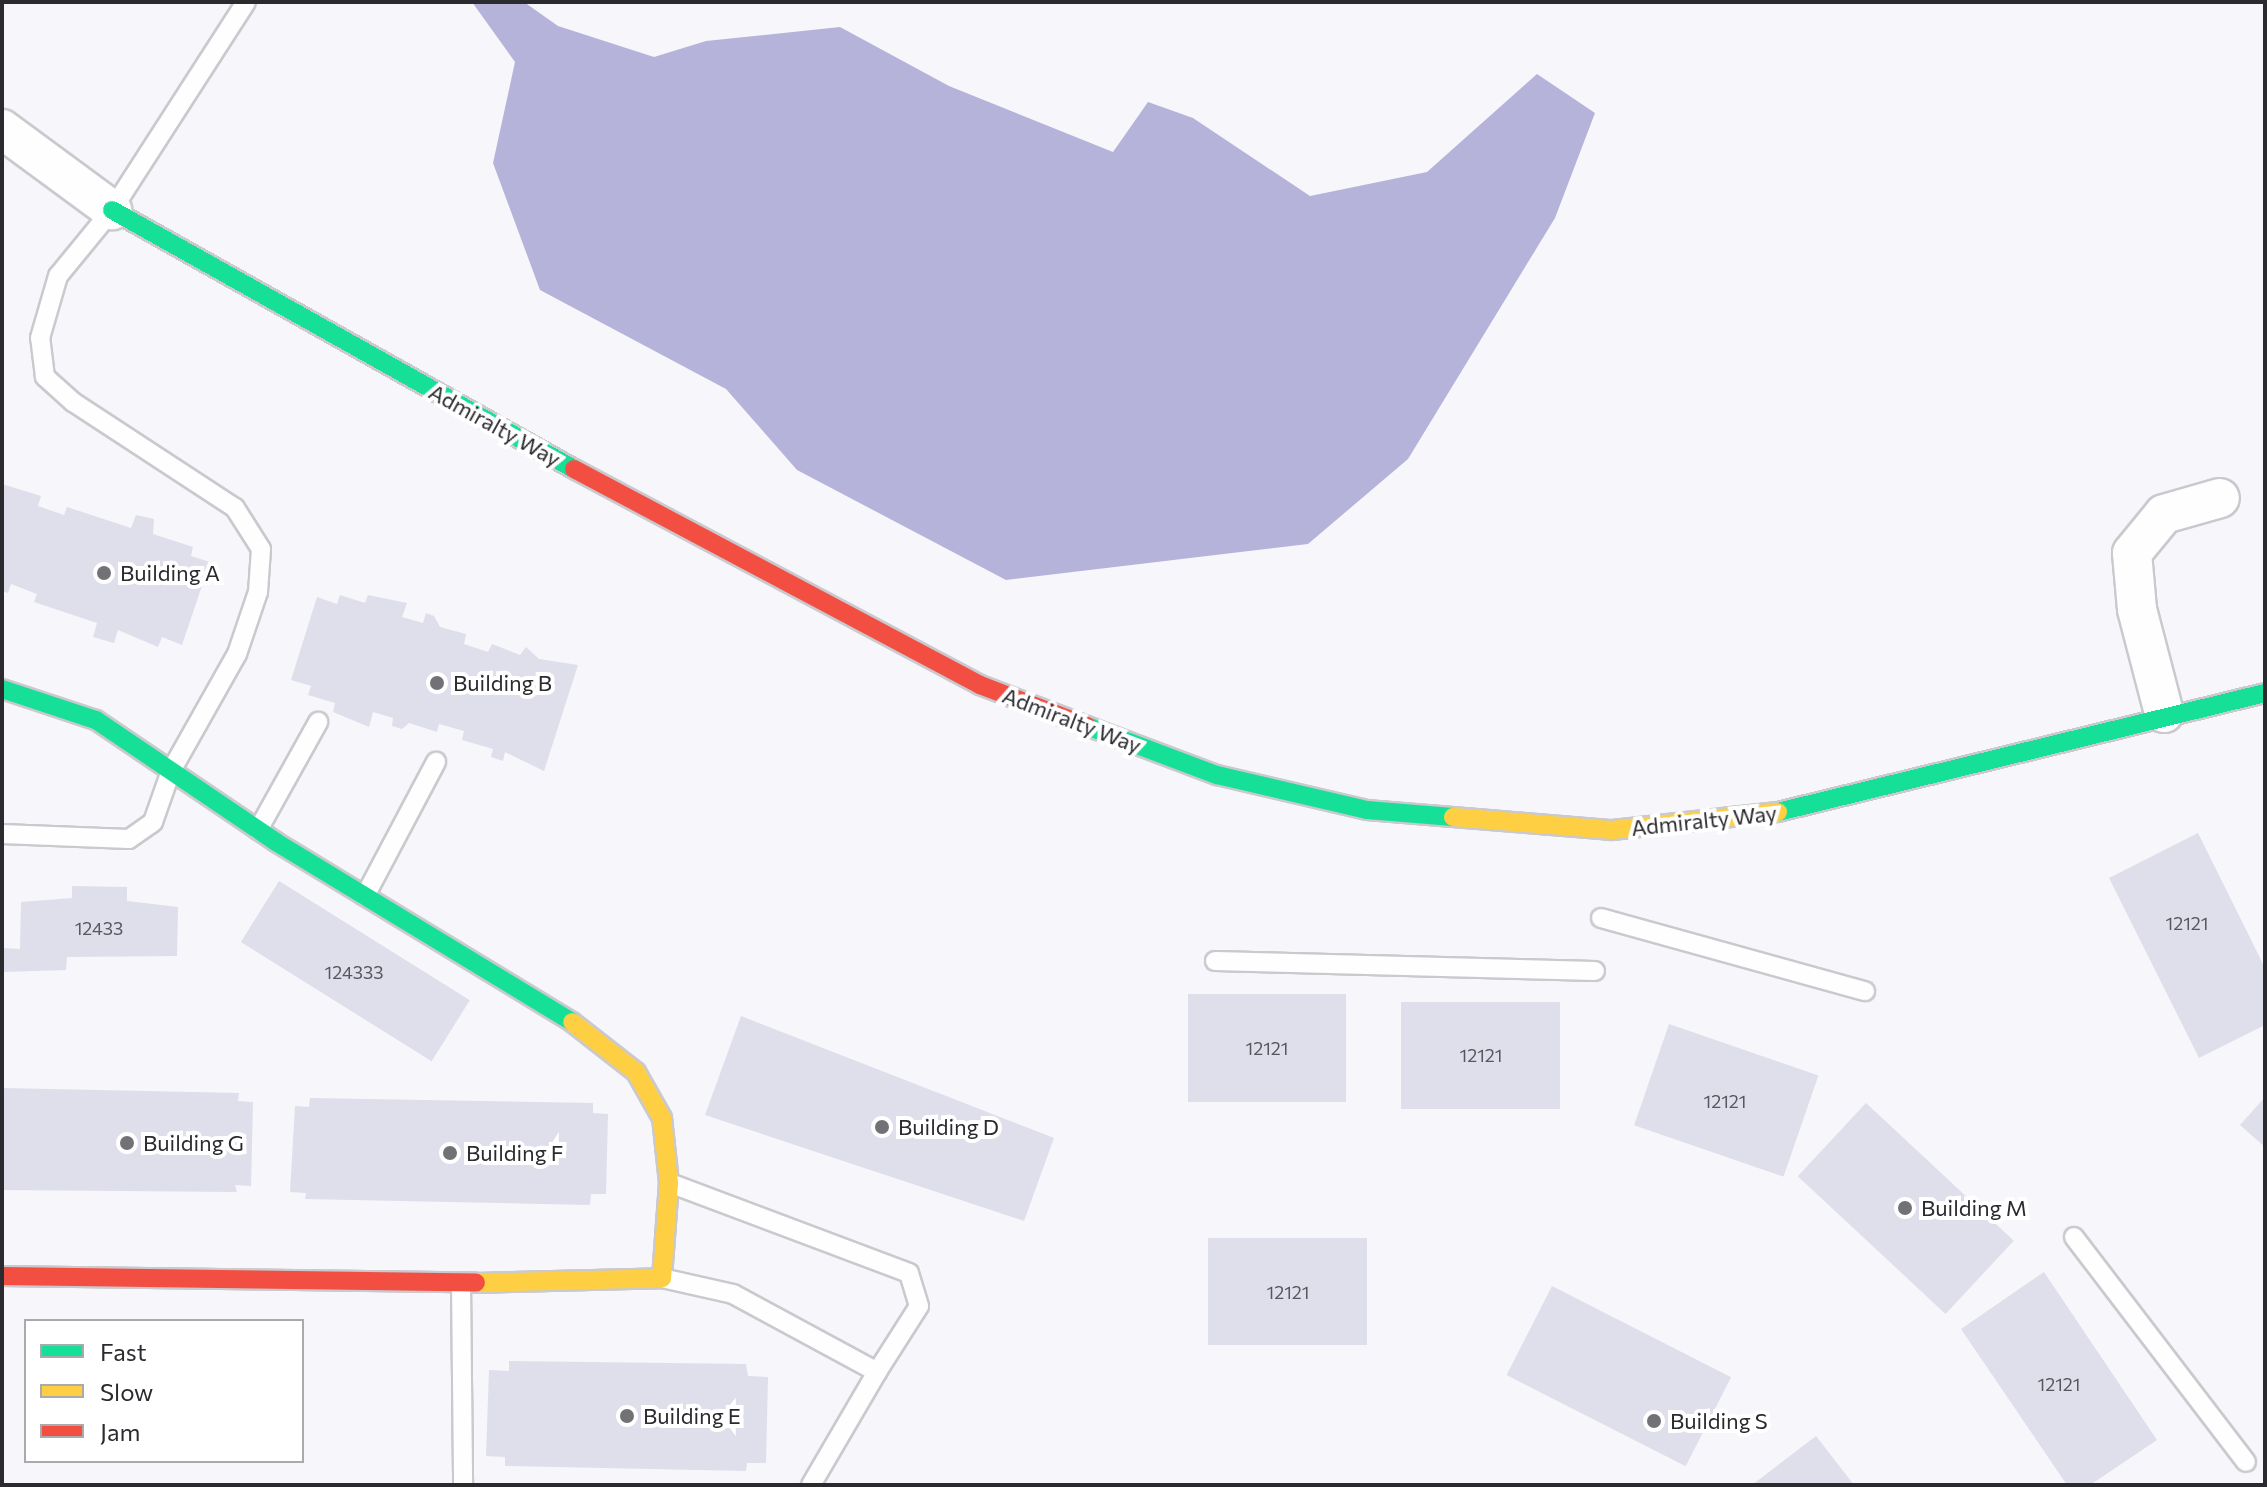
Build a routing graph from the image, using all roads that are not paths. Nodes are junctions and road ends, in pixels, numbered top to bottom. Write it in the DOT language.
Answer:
graph roads {
  1 [pos="246,2"];
  2 [pos="2,129"];
  3 [pos="112,210"];
  4 [pos="2220,498"];
  5 [pos="2,689"];
  6 [pos="2265,693"];
  7 [pos="2164,713"];
  8 [pos="318,722"];
  9 [pos="436,762"];
  10 [pos="171,771"];
  11 [pos="258,830"];
  12 [pos="2,834"];
  13 [pos="365,896"];
  14 [pos="1601,918"];
  15 [pos="1215,961"];
  16 [pos="1595,971"];
  17 [pos="1865,991"];
  18 [pos="669,1183"];
  19 [pos="2074,1237"];
  20 [pos="2,1276"];
  21 [pos="662,1278"];
  22 [pos="461,1283"];
  23 [pos="877,1372"];
  24 [pos="2246,1462"];
  25 [pos="463,1485"];
  26 [pos="811,1485"];
  1 -- 3 [label="lane"];
  2 -- 3 [label="street, Admiralty Way"];
  3 -- 7 [label="street, Admiralty Way"];
  3 -- 10 [label="lane"];
  4 -- 7 [label="street"];
  5 -- 10 [label="street"];
  6 -- 7 [label="street, Admiralty Way"];
  8 -- 11 [label="lane"];
  9 -- 13 [label="lane"];
  10 -- 11 [label="street"];
  10 -- 12 [label="lane"];
  11 -- 13 [label="street"];
  13 -- 18 [label="street"];
  14 -- 17 [label="lane"];
  15 -- 16 [label="lane"];
  18 -- 21 [label="street"];
  18 -- 23 [label="lane"];
  19 -- 24 [label="lane"];
  20 -- 22 [label="street"];
  21 -- 22 [label="street"];
  21 -- 23 [label="lane"];
  22 -- 25 [label="lane"];
  23 -- 26 [label="lane"];
}
